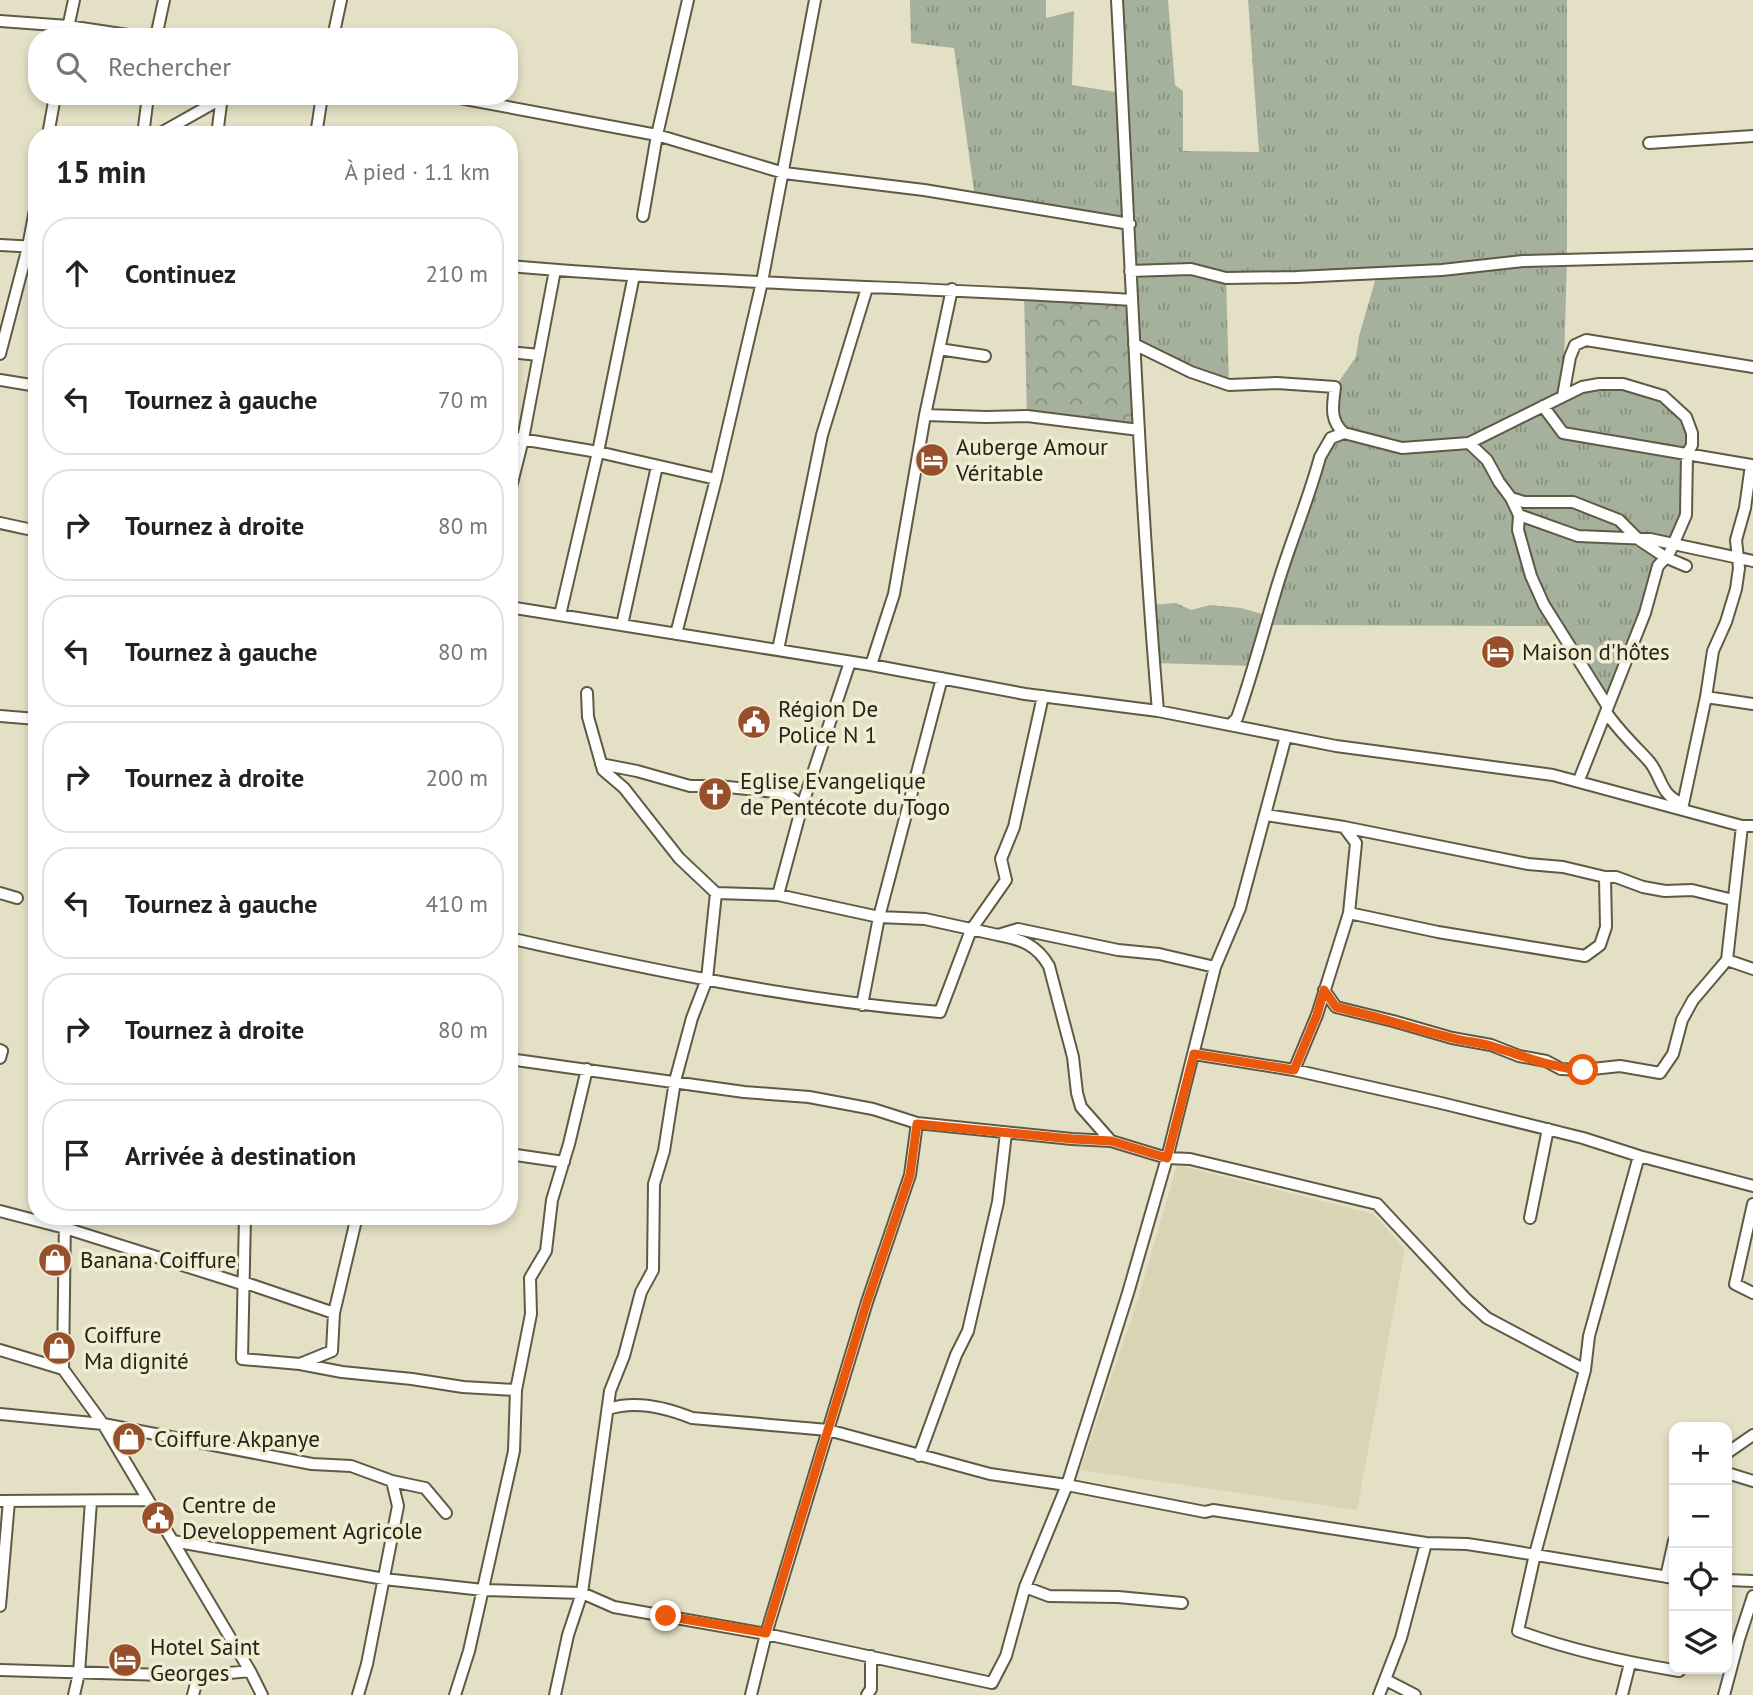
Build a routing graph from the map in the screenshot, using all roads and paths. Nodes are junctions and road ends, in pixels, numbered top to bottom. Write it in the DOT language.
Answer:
graph roads {
  1 [pos="74,0"];
  2 [pos="164,0"];
  3 [pos="341,0"];
  4 [pos="688,0"];
  5 [pos="815,0"];
  6 [pos="1117,0"];
  7 [pos="0,20"];
  8 [pos="49,28"];
  9 [pos="68,28"];
  10 [pos="158,28"];
  11 [pos="335,28"];
  12 [pos="53,105"];
  13 [pos="147,105"];
  14 [pos="210,105"];
  15 [pos="221,105"];
  16 [pos="321,105"];
  17 [pos="497,105"];
  18 [pos="50,126"];
  19 [pos="144,126"];
  20 [pos="173,126"];
  21 [pos="218,126"];
  22 [pos="317,126"];
  23 [pos="657,135"];
  24 [pos="1753,136"];
  25 [pos="1649,143"];
  26 [pos="785,173"];
  27 [pos="643,216"];
  28 [pos="1130,224"];
  29 [pos="0,245"];
  30 [pos="28,247"];
  31 [pos="1753,255"];
  32 [pos="28,260"];
  33 [pos="518,267"];
  34 [pos="555,270"];
  35 [pos="1130,271"];
  36 [pos="634,275"];
  37 [pos="762,282"];
  38 [pos="867,288"];
  39 [pos="952,289"];
  40 [pos="1132,300"];
  41 [pos="1134,344"];
  42 [pos="939,349"];
  43 [pos="518,353"];
  44 [pos="0,354"];
  45 [pos="539,355"];
  46 [pos="985,356"];
  47 [pos="1753,367"];
  48 [pos="0,380"];
  49 [pos="28,385"];
  50 [pos="1563,396"];
  51 [pos="1543,405"];
  52 [pos="925,415"];
  53 [pos="1139,429"];
  54 [pos="1345,433"];
  55 [pos="518,438"];
  56 [pos="523,439"];
  57 [pos="1469,443"];
  58 [pos="598,452"];
  59 [pos="1687,454"];
  60 [pos="518,459"];
  61 [pos="657,466"];
  62 [pos="1752,466"];
  63 [pos="716,479"];
  64 [pos="1511,498"];
  65 [pos="1518,515"];
  66 [pos="0,523"];
  67 [pos="28,529"];
  68 [pos="1638,539"];
  69 [pos="1672,545"];
  70 [pos="1665,557"];
  71 [pos="1738,558"];
  72 [pos="1753,561"];
  73 [pos="1686,566"];
  74 [pos="518,608"];
  75 [pos="560,615"];
  76 [pos="622,625"];
  77 [pos="676,634"];
  78 [pos="778,650"];
  79 [pos="850,662"];
  80 [pos="871,665"];
  81 [pos="942,678"];
  82 [pos="587,692"];
  83 [pos="1043,696"];
  84 [pos="1706,697"];
  85 [pos="1753,704"];
  86 [pos="1607,710"];
  87 [pos="1158,711"];
  88 [pos="0,716"];
  89 [pos="28,718"];
  90 [pos="1231,724"];
  91 [pos="1286,736"];
  92 [pos="601,764"];
  93 [pos="1580,780"];
  94 [pos="802,806"];
  95 [pos="1682,806"];
  96 [pos="1266,815"];
  97 [pos="1748,826"];
  98 [pos="1344,827"];
  99 [pos="1605,877"];
  100 [pos="0,893"];
  101 [pos="716,893"];
  102 [pos="778,895"];
  103 [pos="17,898"];
  104 [pos="1733,900"];
  105 [pos="1349,913"];
  106 [pos="879,917"];
  107 [pos="971,930"];
  108 [pos="998,934"];
  109 [pos="518,940"];
  110 [pos="1727,960"];
  111 [pos="1215,967"];
  112 [pos="1753,969"];
  113 [pos="707,979"];
  114 [pos="1324,990"];
  115 [pos="862,1006"];
  116 [pos="0,1050"];
  117 [pos="1194,1054"];
  118 [pos="0,1058"];
  119 [pos="518,1060"];
  120 [pos="587,1069"];
  121 [pos="1294,1070"];
  122 [pos="675,1081"];
  123 [pos="917,1124"];
  124 [pos="1548,1129"];
  125 [pos="1006,1133"];
  126 [pos="1111,1141"];
  127 [pos="518,1155"];
  128 [pos="1639,1156"];
  129 [pos="1167,1158"];
  130 [pos="564,1162"];
  131 [pos="1753,1186"];
  132 [pos="1753,1204"];
  133 [pos="0,1211"];
  134 [pos="28,1216"];
  135 [pos="1530,1218"];
  136 [pos="65,1225"];
  137 [pos="74,1225"];
  138 [pos="245,1225"];
  139 [pos="355,1225"];
  140 [pos="243,1282"];
  141 [pos="1753,1293"];
  142 [pos="334,1313"];
  143 [pos="0,1350"];
  144 [pos="300,1364"];
  145 [pos="64,1369"];
  146 [pos="1585,1370"];
  147 [pos="516,1390"];
  148 [pos="608,1409"];
  149 [pos="0,1414"];
  150 [pos="103,1424"];
  151 [pos="828,1430"];
  152 [pos="1753,1435"];
  153 [pos="1732,1450"];
  154 [pos="919,1455"];
  155 [pos="1732,1475"];
  156 [pos="392,1481"];
  157 [pos="1753,1481"];
  158 [pos="1067,1485"];
  159 [pos="91,1500"];
  160 [pos="148,1500"];
  161 [pos="5,1501"];
  162 [pos="446,1513"];
  163 [pos="173,1541"];
  164 [pos="1426,1543"];
  165 [pos="1535,1554"];
  166 [pos="1669,1577"];
  167 [pos="384,1579"];
  168 [pos="1732,1580"];
  169 [pos="1753,1581"];
  170 [pos="1025,1587"];
  171 [pos="483,1590"];
  172 [pos="582,1593"];
  173 [pos="1753,1596"];
  174 [pos="1182,1603"];
  175 [pos="0,1606"];
  176 [pos="766,1633"];
  177 [pos="871,1656"];
  178 [pos="1630,1663"];
  179 [pos="1669,1669"];
  180 [pos="0,1671"];
  181 [pos="250,1671"];
  182 [pos="79,1673"];
  183 [pos="198,1676"];
  184 [pos="1386,1680"];
  185 [pos="74,1695"];
  186 [pos="193,1695"];
  187 [pos="262,1695"];
  188 [pos="358,1695"];
  189 [pos="455,1695"];
  190 [pos="555,1695"];
  191 [pos="751,1695"];
  192 [pos="867,1695"];
  193 [pos="1379,1695"];
  194 [pos="1415,1695"];
  195 [pos="1622,1695"];
  196 [pos="1724,1695"];
  1 -- 9 [label="street"];
  2 -- 10 [label="street"];
  3 -- 11 [label="street"];
  4 -- 23 [label="street"];
  5 -- 26 [label="street"];
  6 -- 28 [label="street"];
  7 -- 8 [label="street"];
  12 -- 18 [label="street"];
  13 -- 19 [label="street"];
  14 -- 20 [label="street"];
  15 -- 21 [label="street"];
  16 -- 22 [label="street"];
  17 -- 23 [label="street"];
  23 -- 26 [label="street"];
  23 -- 27 [label="street"];
  24 -- 25 [label="street"];
  26 -- 28 [label="street"];
  26 -- 37 [label="street"];
  28 -- 35 [label="street"];
  29 -- 30 [label="street"];
  31 -- 35 [label="street"];
  32 -- 44 [label="street"];
  33 -- 34 [label="street"];
  34 -- 36 [label="street"];
  34 -- 45 [label="street"];
  35 -- 40 [label="street"];
  36 -- 37 [label="street"];
  36 -- 58 [label="street"];
  37 -- 38 [label="street"];
  37 -- 63 [label="street"];
  38 -- 39 [label="street"];
  38 -- 78 [label="street"];
  39 -- 40 [label="street"];
  39 -- 42 [label="street"];
  40 -- 41 [label="street"];
  41 -- 53 [label="street"];
  41 -- 54 [label="street"];
  42 -- 46 [label="street"];
  42 -- 52 [label="street"];
  43 -- 45 [label="street"];
  45 -- 56 [label="street"];
  47 -- 50 [label="street"];
  48 -- 49 [label="street"];
  50 -- 51 [label="street"];
  50 -- 59 [label="street"];
  51 -- 57 [label="street"];
  51 -- 59 [label="street"];
  52 -- 53 [label="street"];
  52 -- 80 [label="street"];
  53 -- 87 [label="street"];
  54 -- 57 [label="street"];
  54 -- 90 [label="street"];
  55 -- 56 [label="street"];
  56 -- 58 [label="street"];
  56 -- 60 [label="street"];
  57 -- 64 [label="street"];
  58 -- 61 [label="street"];
  58 -- 75 [label="street"];
  59 -- 62 [label="street"];
  59 -- 69 [label="street"];
  61 -- 63 [label="street"];
  61 -- 76 [label="street"];
  62 -- 71 [label="street"];
  63 -- 77 [label="street"];
  64 -- 65 [label="street"];
  64 -- 68 [label="street"];
  65 -- 68 [label="street"];
  65 -- 86 [label="street"];
  66 -- 67 [label="street"];
  68 -- 69 [label="street"];
  68 -- 70 [label="street"];
  69 -- 70 [label="street"];
  69 -- 71 [label="street"];
  70 -- 73 [label="street"];
  70 -- 86 [label="street"];
  71 -- 72 [label="street"];
  71 -- 84 [label="street"];
  74 -- 75 [label="street"];
  75 -- 76 [label="street"];
  76 -- 77 [label="street"];
  77 -- 78 [label="street"];
  78 -- 79 [label="street"];
  79 -- 80 [label="street"];
  79 -- 94 [label="street"];
  80 -- 81 [label="street"];
  81 -- 83 [label="street"];
  81 -- 106 [label="street"];
  82 -- 92 [label="street"];
  83 -- 87 [label="street"];
  83 -- 107 [label="street"];
  84 -- 85 [label="street"];
  84 -- 95 [label="street"];
  86 -- 93 [label="street"];
  86 -- 95 [label="street"];
  87 -- 90 [label="street"];
  88 -- 89 [label="street"];
  90 -- 91 [label="street"];
  91 -- 93 [label="street"];
  91 -- 96 [label="street"];
  92 -- 94 [label="street"];
  92 -- 101 [label="street"];
  93 -- 95 [label="street"];
  94 -- 102 [label="street"];
  95 -- 97 [label="street"];
  96 -- 98 [label="street"];
  96 -- 111 [label="street"];
  97 -- 104 [label="street"];
  98 -- 99 [label="street"];
  98 -- 105 [label="street"];
  99 -- 104 [label="street"];
  99 -- 105 [label="street"];
  100 -- 103 [label="street"];
  101 -- 102 [label="street"];
  101 -- 113 [label="street"];
  102 -- 106 [label="street"];
  104 -- 110 [label="street"];
  105 -- 114 [label="street"];
  106 -- 107 [label="street"];
  106 -- 115 [label="street"];
  107 -- 108 [label="street"];
  107 -- 115 [label="street"];
  108 -- 111 [label="street"];
  108 -- 126 [label="street"];
  109 -- 113 [label="street"];
  110 -- 112 [label="street"];
  110 -- 114 [label="street"];
  111 -- 117 [label="street"];
  113 -- 115 [label="street"];
  113 -- 122 [label="street"];
  114 -- 121 [label="street"];
  116 -- 118 [label="street"];
  117 -- 121 [label="street"];
  117 -- 129 [label="street"];
  119 -- 120 [label="street"];
  120 -- 122 [label="street"];
  120 -- 130 [label="street"];
  121 -- 124 [label="street"];
  122 -- 123 [label="street"];
  122 -- 148 [label="street"];
  123 -- 125 [label="street"];
  123 -- 151 [label="street"];
  124 -- 128 [label="street"];
  124 -- 135 [label="street"];
  125 -- 126 [label="street"];
  125 -- 154 [label="street"];
  126 -- 129 [label="street"];
  127 -- 130 [label="street"];
  128 -- 131 [label="street"];
  128 -- 146 [label="street"];
  129 -- 146 [label="street"];
  129 -- 158 [label="street"];
  130 -- 147 [label="street"];
  132 -- 141 [label="street"];
  133 -- 134 [label="street"];
  136 -- 145 [label="street"];
  137 -- 140 [label="street"];
  138 -- 140 [label="street"];
  139 -- 142 [label="street"];
  140 -- 142 [label="street"];
  140 -- 144 [label="street"];
  142 -- 144 [label="street"];
  143 -- 145 [label="street"];
  144 -- 147 [label="street"];
  145 -- 150 [label="street"];
  146 -- 165 [label="street"];
  147 -- 171 [label="street"];
  148 -- 151 [label="street"];
  148 -- 172 [label="street"];
  149 -- 150 [label="street"];
  150 -- 156 [label="street"];
  150 -- 160 [label="street"];
  151 -- 154 [label="street"];
  151 -- 176 [label="street"];
  152 -- 153 [label="street"];
  154 -- 158 [label="street"];
  155 -- 157 [label="street"];
  156 -- 162 [label="street"];
  156 -- 167 [label="street"];
  158 -- 164 [label="street"];
  158 -- 170 [label="street"];
  159 -- 160 [label="street"];
  159 -- 161 [label="street"];
  159 -- 182 [label="street"];
  160 -- 163 [label="street"];
  161 -- 175 [label="street"];
  163 -- 167 [label="street"];
  163 -- 181 [label="street"];
  164 -- 165 [label="street"];
  164 -- 184 [label="street"];
  165 -- 166 [label="street"];
  165 -- 178 [label="street"];
  167 -- 171 [label="street"];
  167 -- 188 [label="street"];
  168 -- 169 [label="street"];
  170 -- 174 [label="street"];
  170 -- 177 [label="street"];
  171 -- 172 [label="street"];
  171 -- 189 [label="street"];
  172 -- 176 [label="street"];
  172 -- 190 [label="street"];
  173 -- 196 [label="street"];
  176 -- 177 [label="street"];
  176 -- 191 [label="street"];
  177 -- 192 [label="street"];
  178 -- 179 [label="street"];
  178 -- 195 [label="street"];
  180 -- 182 [label="street"];
  181 -- 183 [label="street"];
  181 -- 187 [label="street"];
  182 -- 183 [label="street"];
  182 -- 185 [label="street"];
  183 -- 186 [label="street"];
  184 -- 193 [label="street"];
  184 -- 194 [label="street"];
}
